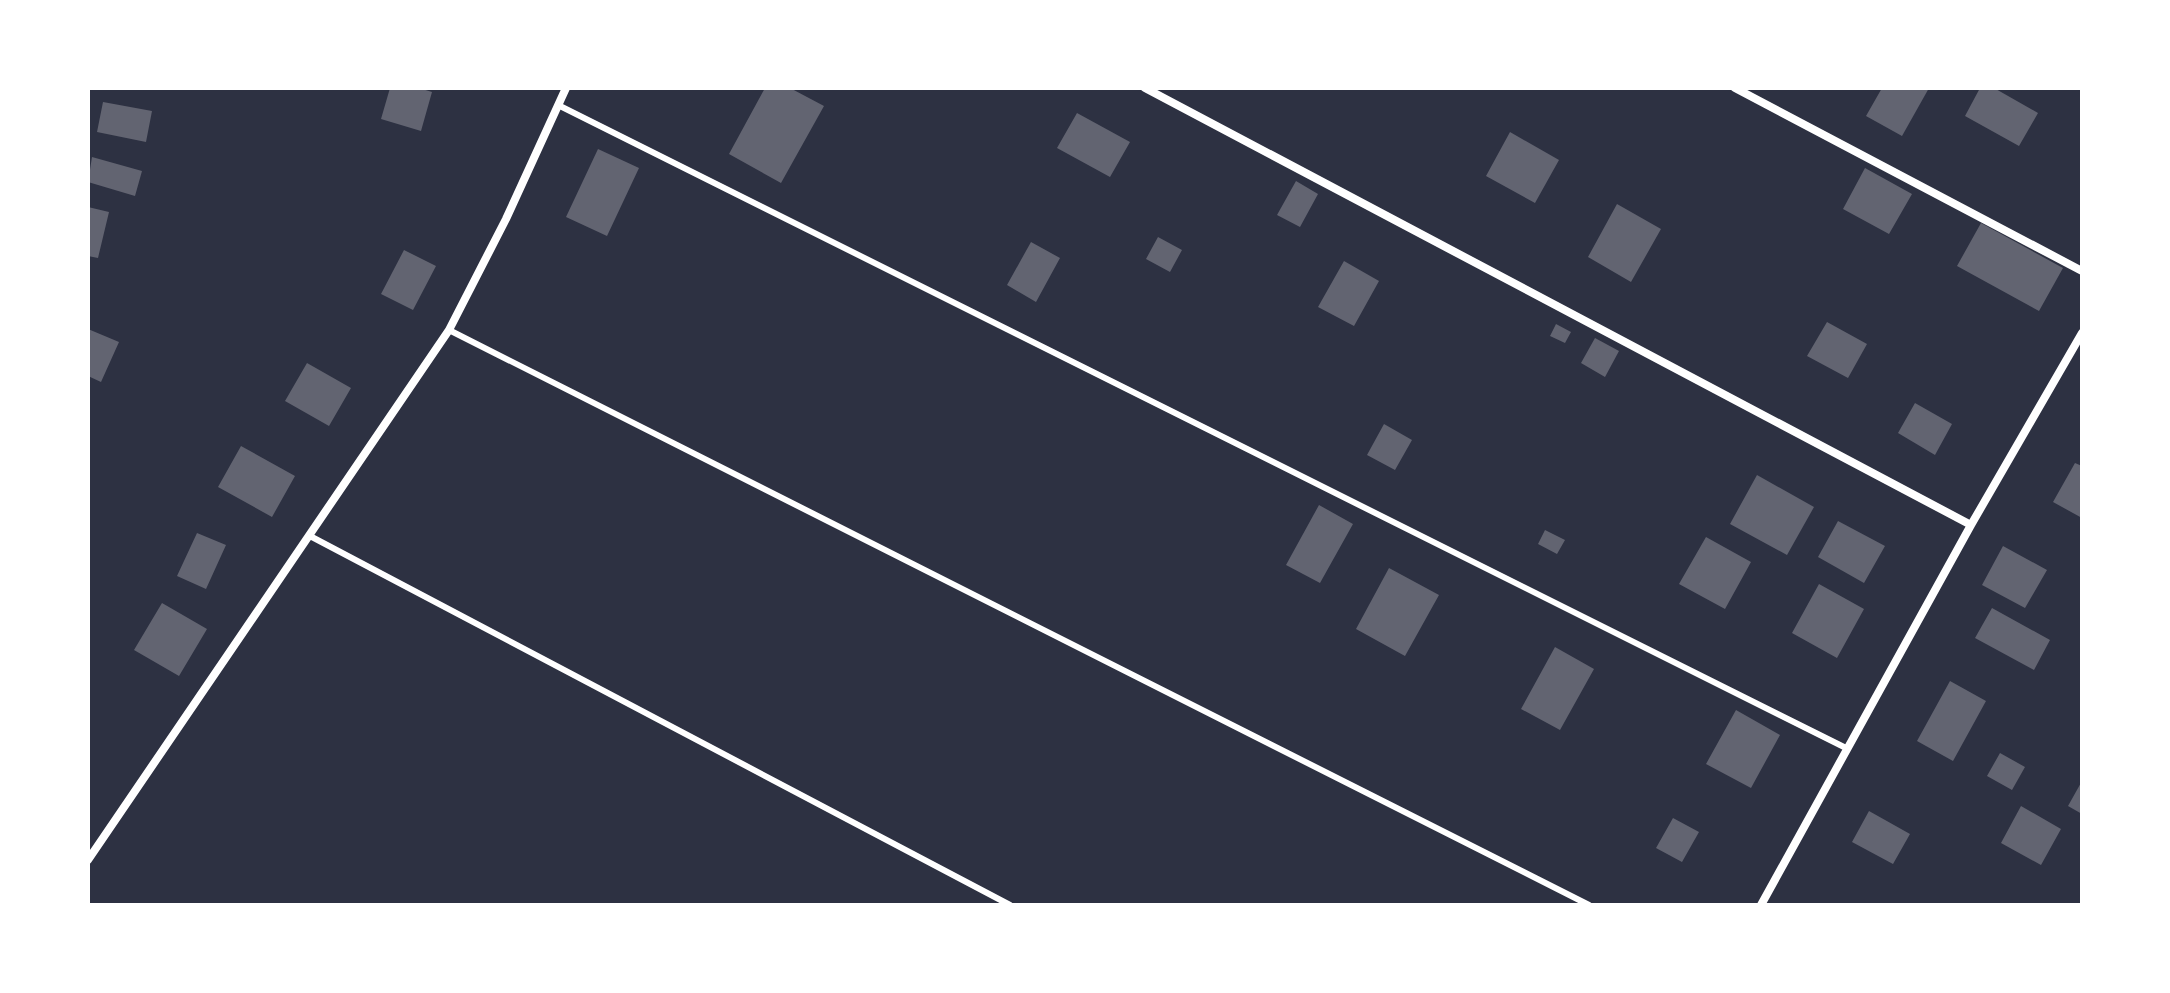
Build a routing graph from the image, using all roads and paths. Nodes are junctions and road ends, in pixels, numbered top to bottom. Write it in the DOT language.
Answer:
graph roads {
  1 [pos="566,88"];
  2 [pos="1145,88"];
  3 [pos="1735,88"];
  4 [pos="558,105"];
  5 [pos="2082,271"];
  6 [pos="449,330"];
  7 [pos="2082,333"];
  8 [pos="1971,525"];
  9 [pos="310,536"];
  10 [pos="1846,748"];
  11 [pos="88,860"];
  12 [pos="1010,905"];
  13 [pos="1589,905"];
  14 [pos="1761,905"];
  1 -- 4 [label="street"];
  2 -- 8 [label="street"];
  3 -- 5 [label="street"];
  4 -- 6 [label="street"];
  4 -- 10 [label="lane"];
  6 -- 9 [label="street"];
  6 -- 13 [label="lane"];
  7 -- 8 [label="street"];
  8 -- 10 [label="street"];
  9 -- 11 [label="street"];
  9 -- 12 [label="lane"];
  10 -- 14 [label="street"];
}
